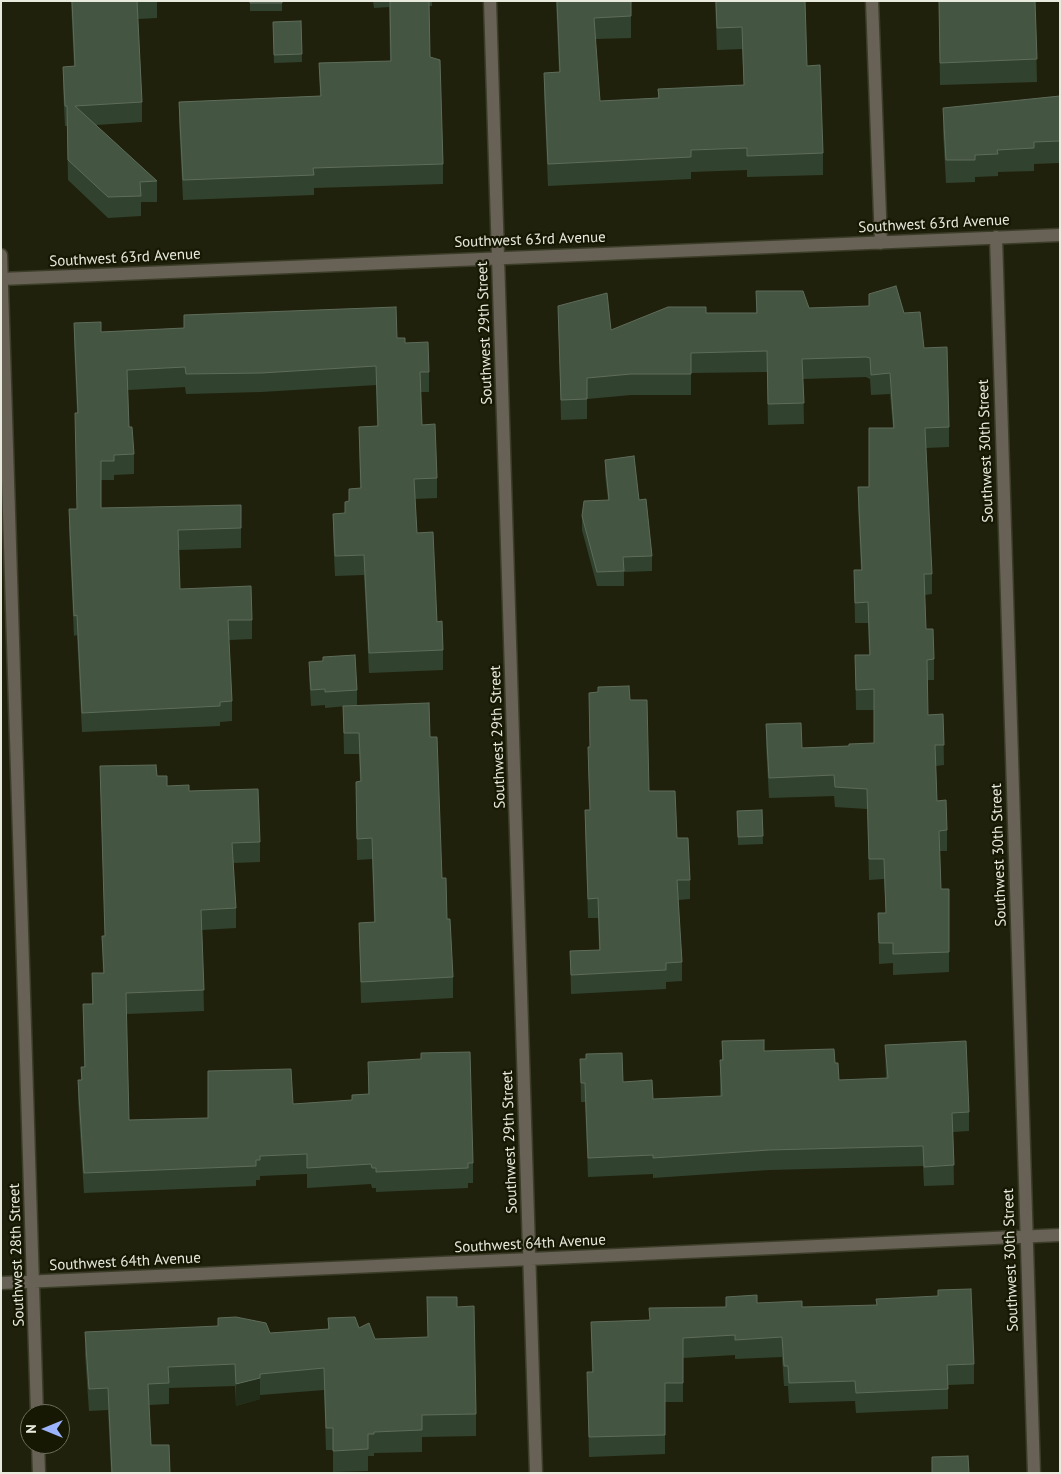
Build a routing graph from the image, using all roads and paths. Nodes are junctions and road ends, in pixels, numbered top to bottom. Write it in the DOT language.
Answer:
graph roads {
  1 [pos="490,1"];
  2 [pos="872,1"];
  3 [pos="1060,235"];
  4 [pos="996,237"];
  5 [pos="881,243"];
  6 [pos="1,255"];
  7 [pos="499,258"];
  8 [pos="2,279"];
  9 [pos="1060,1235"];
  10 [pos="1026,1237"];
  11 [pos="530,1260"];
  12 [pos="34,1282"];
  13 [pos="1,1283"];
  14 [pos="37,1404"];
  15 [pos="38,1454"];
  16 [pos="39,1473"];
  17 [pos="536,1473"];
  18 [pos="1034,1473"];
  1 -- 7 [label="street, Southwest 29th Street"];
  2 -- 5 [label="street"];
  3 -- 4 [label="street, Southwest 63rd Avenue"];
  4 -- 5 [label="street, Southwest 63rd Avenue"];
  4 -- 10 [label="street, Southwest 30th Street"];
  5 -- 7 [label="street, Southwest 63rd Avenue"];
  6 -- 8 [label="street, Southwest 28th Street"];
  7 -- 8 [label="street, Southwest 63rd Avenue"];
  7 -- 11 [label="street, Southwest 29th Street"];
  8 -- 12 [label="street, Southwest 28th Street"];
  9 -- 10 [label="street, Southwest 64th Avenue"];
  10 -- 11 [label="street, Southwest 64th Avenue"];
  10 -- 18 [label="street, Southwest 30th Street"];
  11 -- 12 [label="street, Southwest 64th Avenue"];
  11 -- 17 [label="street, Southwest 29th Street"];
  12 -- 13 [label="street, Southwest 64th Avenue"];
  12 -- 14 [label="street, Southwest 28th Street"];
  15 -- 16 [label="street"];
}
